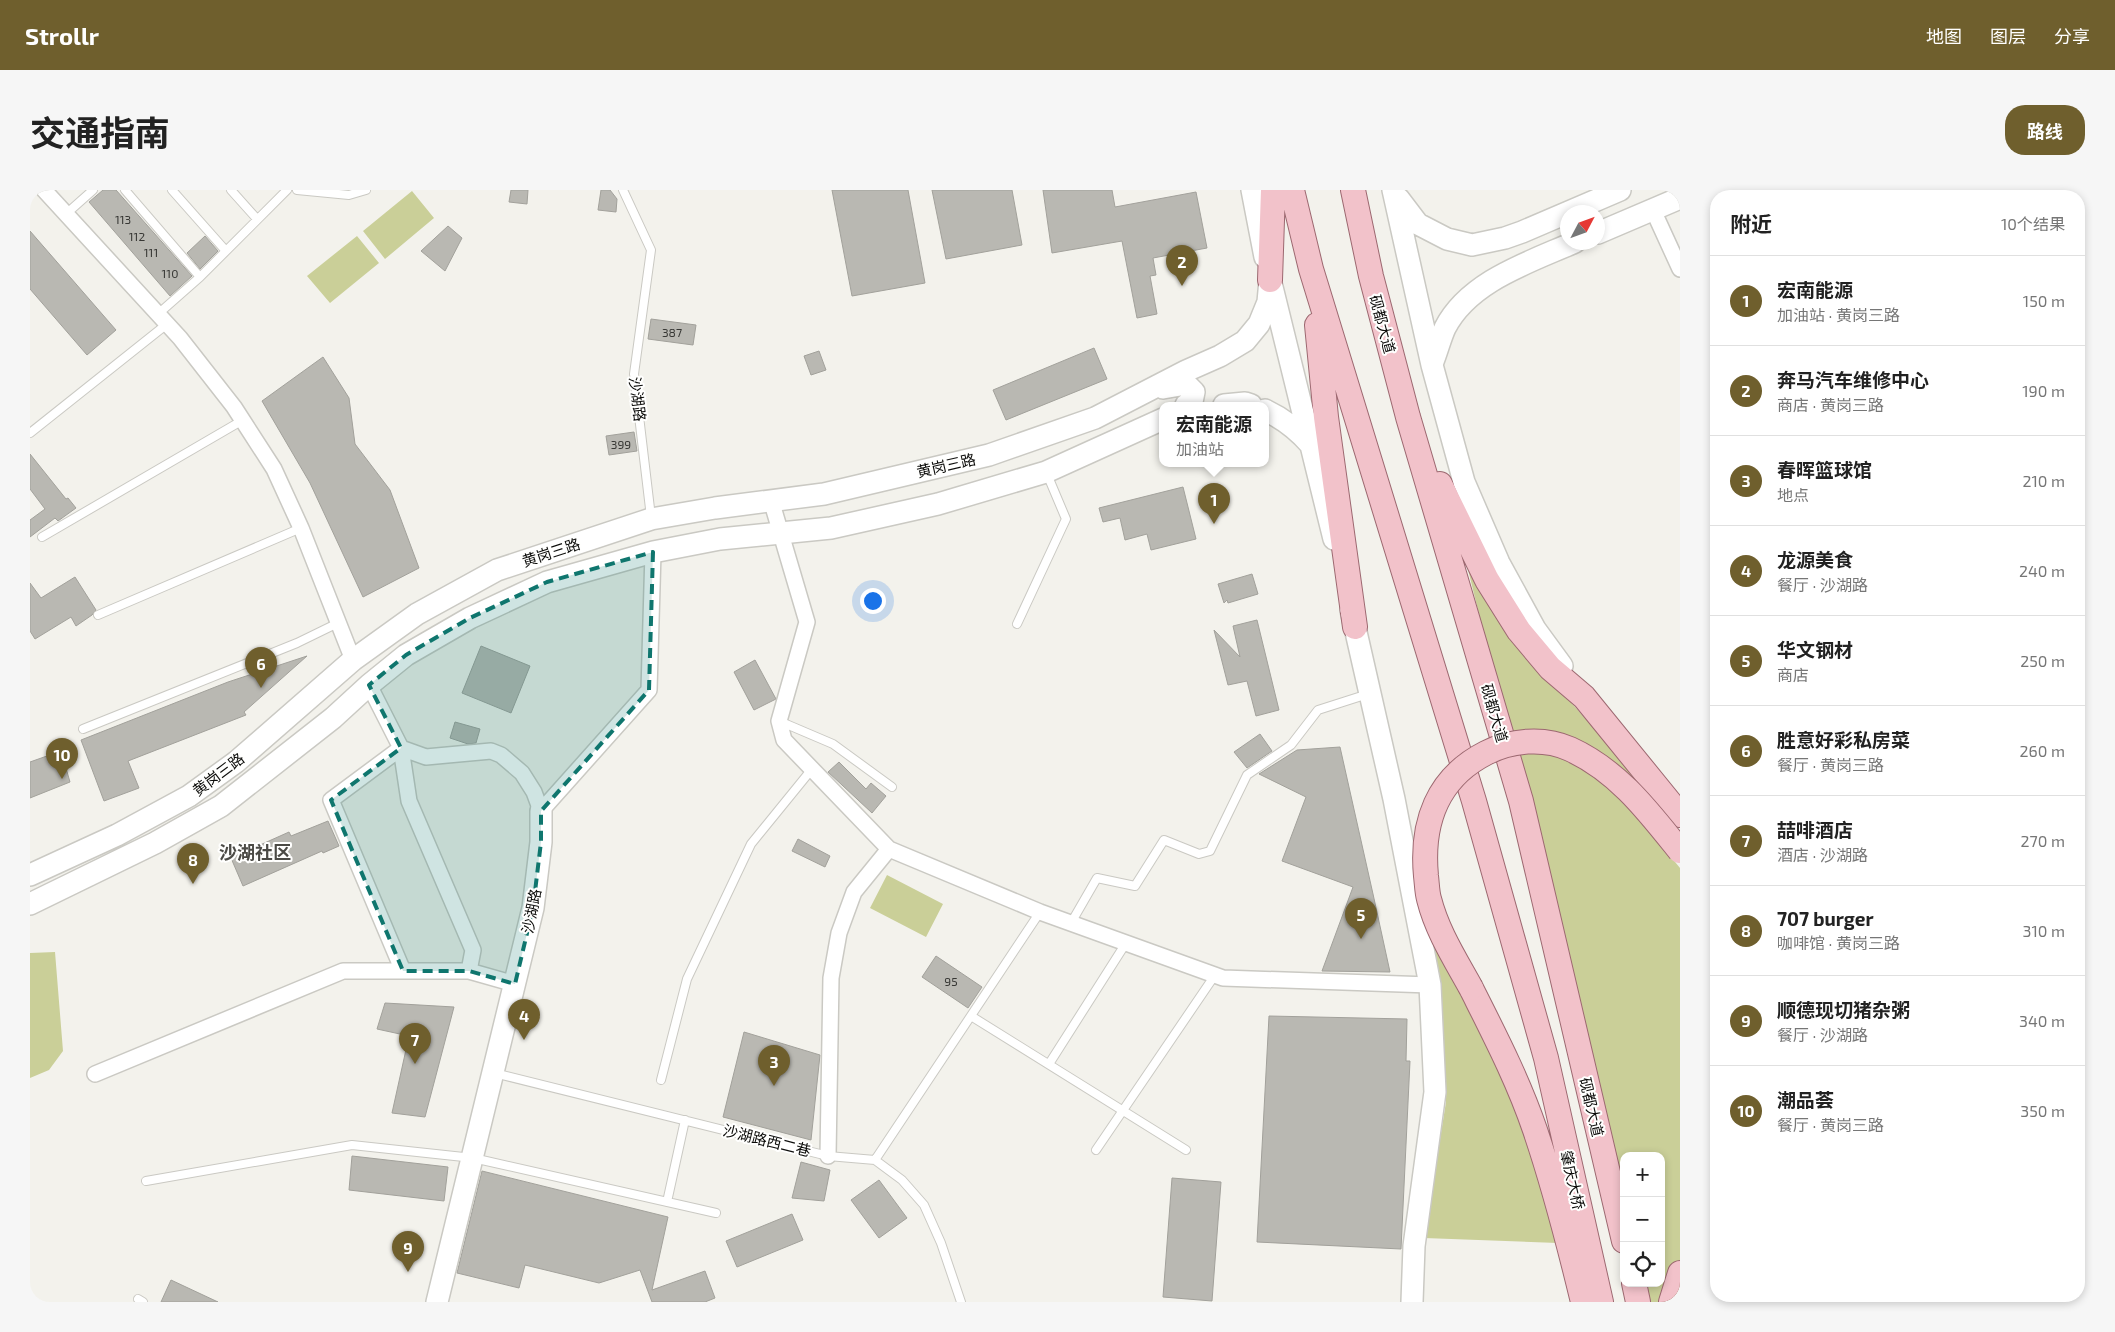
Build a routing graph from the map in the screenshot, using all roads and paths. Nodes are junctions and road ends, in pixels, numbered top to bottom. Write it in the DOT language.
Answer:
graph roads {
  1 [pos="44,190"];
  2 [pos="93,190"];
  3 [pos="125,190"];
  4 [pos="172,190"];
  5 [pos="231,190"];
  6 [pos="287,190"];
  7 [pos="297,190"];
  8 [pos="366,190"];
  9 [pos="622,190"];
  10 [pos="1252,190"];
  11 [pos="1273,190"];
  12 [pos="1292,190"];
  13 [pos="1353,190"];
  14 [pos="1620,190"];
  15 [pos="1394,191"];
  16 [pos="1680,198"];
  17 [pos="1652,210"];
  18 [pos="66,214"];
  19 [pos="257,219"];
  20 [pos="1605,230"];
  21 [pos="1522,232"];
  22 [pos="1560,248"];
  23 [pos="226,251"];
  24 [pos="1530,261"];
  25 [pos="1680,268"];
  26 [pos="1311,269"];
  27 [pos="200,276"];
  28 [pos="1270,280"];
  29 [pos="162,319"];
  30 [pos="1432,365"];
  31 [pos="1146,392"];
  32 [pos="1192,402"];
  33 [pos="1269,412"];
  34 [pos="1408,417"];
  35 [pos="243,420"];
  36 [pos="1158,423"];
  37 [pos="30,433"];
  38 [pos="1311,444"];
  39 [pos="1046,472"];
  40 [pos="771,500"];
  41 [pos="651,519"];
  42 [pos="301,528"];
  43 [pos="780,533"];
  44 [pos="42,537"];
  45 [pos="654,552"];
  46 [pos="98,615"];
  47 [pos="338,623"];
  48 [pos="1017,624"];
  49 [pos="1355,627"];
  50 [pos="353,660"];
  51 [pos="369,685"];
  52 [pos="1370,694"];
  53 [pos="1584,697"];
  54 [pos="779,720"];
  55 [pos="83,729"];
  56 [pos="401,748"];
  57 [pos="812,770"];
  58 [pos="892,788"];
  59 [pos="541,811"];
  60 [pos="1680,815"];
  61 [pos="889,849"];
  62 [pos="1680,851"];
  63 [pos="30,875"];
  64 [pos="30,904"];
  65 [pos="1040,912"];
  66 [pos="1071,923"];
  67 [pos="1126,943"];
  68 [pos="469,970"];
  69 [pos="403,971"];
  70 [pos="1215,975"];
  71 [pos="515,984"];
  72 [pos="1430,986"];
  73 [pos="971,1016"];
  74 [pos="1049,1064"];
  75 [pos="494,1073"];
  76 [pos="95,1074"];
  77 [pos="660,1080"];
  78 [pos="1123,1110"];
  79 [pos="684,1120"];
  80 [pos="1096,1150"];
  81 [pos="1186,1150"];
  82 [pos="828,1156"];
  83 [pos="473,1158"];
  84 [pos="875,1160"];
  85 [pos="146,1181"];
  86 [pos="668,1202"];
  87 [pos="716,1213"];
  88 [pos="1620,1224"];
  89 [pos="1680,1273"];
  90 [pos="1635,1287"];
  91 [pos="437,1302"];
  92 [pos="961,1302"];
  93 [pos="1412,1302"];
  94 [pos="1583,1302"];
  95 [pos="1601,1302"];
  96 [pos="1638,1302"];
  97 [pos="1671,1302"];
  1 -- 18 [label="street"];
  2 -- 18 [label="lane"];
  3 -- 27 [label="lane"];
  4 -- 23 [label="lane"];
  5 -- 19 [label="lane"];
  6 -- 19 [label="lane"];
  7 -- 8 [label="lane"];
  9 -- 41 [label="lane, 沙湖路"];
  10 -- 28 [label="main road"];
  11 -- 28 [label="main road"];
  12 -- 26 [label="main road"];
  13 -- 34 [label="main road, 砚都大道"];
  14 -- 21 [label="main road"];
  15 -- 21 [label="main road"];
  15 -- 30 [label="main road"];
  16 -- 17 [label="main road"];
  17 -- 20 [label="main road"];
  17 -- 25 [label="street"];
  18 -- 29 [label="street"];
  19 -- 23 [label="lane"];
  21 -- 24 [label="main road"];
  22 -- 24 [label="main road"];
  23 -- 27 [label="lane"];
  24 -- 30 [label="main road"];
  26 -- 49 [label="main road"];
  26 -- 95 [label="main road, 肇庆大桥"];
  27 -- 29 [label="lane"];
  28 -- 31 [label="main road"];
  28 -- 38 [label="main road"];
  29 -- 35 [label="street"];
  29 -- 37 [label="lane"];
  30 -- 53 [label="main road"];
  31 -- 32 [label="main road"];
  31 -- 40 [label="main road, 黄岗三路"];
  33 -- 38 [label="main road"];
  34 -- 53 [label="main road"];
  34 -- 88 [label="main road, 砚都大道"];
  35 -- 42 [label="street"];
  35 -- 44 [label="lane"];
  36 -- 39 [label="main road, 黄岗三路"];
  38 -- 49 [label="main road"];
  39 -- 43 [label="main road, 黄岗三路"];
  39 -- 48 [label="lane"];
  40 -- 41 [label="main road, 黄岗三路"];
  40 -- 43 [label="street"];
  41 -- 50 [label="main road, 黄岗三路"];
  42 -- 46 [label="lane"];
  42 -- 47 [label="street"];
  43 -- 45 [label="main road, 黄岗三路"];
  43 -- 54 [label="street"];
  45 -- 51 [label="main road, 黄岗三路"];
  45 -- 59 [label="street"];
  47 -- 50 [label="street"];
  47 -- 55 [label="lane"];
  49 -- 52 [label="main road"];
  50 -- 63 [label="main road, 黄岗三路"];
  51 -- 56 [label="street"];
  51 -- 64 [label="main road, 黄岗三路"];
  52 -- 66 [label="lane"];
  52 -- 72 [label="main road"];
  53 -- 60 [label="main road"];
  54 -- 57 [label="street"];
  54 -- 58 [label="lane"];
  56 -- 59 [label="street"];
  56 -- 68 [label="street"];
  56 -- 69 [label="street"];
  57 -- 61 [label="street"];
  57 -- 77 [label="lane"];
  59 -- 71 [label="main road, 沙湖路"];
  61 -- 65 [label="street"];
  61 -- 82 [label="street"];
  62 -- 94 [label="main road, bridge"];
  65 -- 66 [label="street"];
  65 -- 73 [label="lane"];
  66 -- 67 [label="street"];
  67 -- 70 [label="street"];
  67 -- 74 [label="lane"];
  68 -- 69 [label="street"];
  68 -- 71 [label="street"];
  69 -- 76 [label="street"];
  70 -- 72 [label="street"];
  70 -- 78 [label="lane"];
  71 -- 75 [label="main road, 沙湖路"];
  72 -- 93 [label="main road"];
  73 -- 74 [label="lane"];
  73 -- 84 [label="lane"];
  74 -- 78 [label="lane"];
  75 -- 79 [label="lane, 沙湖路西二巷"];
  75 -- 83 [label="main road, 沙湖路"];
  78 -- 80 [label="lane"];
  78 -- 81 [label="lane"];
  79 -- 82 [label="lane, 沙湖路西二巷"];
  79 -- 86 [label="lane"];
  82 -- 84 [label="lane, 沙湖路西二巷"];
  83 -- 85 [label="lane"];
  83 -- 86 [label="lane"];
  83 -- 91 [label="main road, 沙湖路"];
  84 -- 92 [label="lane"];
  86 -- 87 [label="lane"];
  89 -- 97 [label="main road"];
  90 -- 96 [label="main road"];
}
